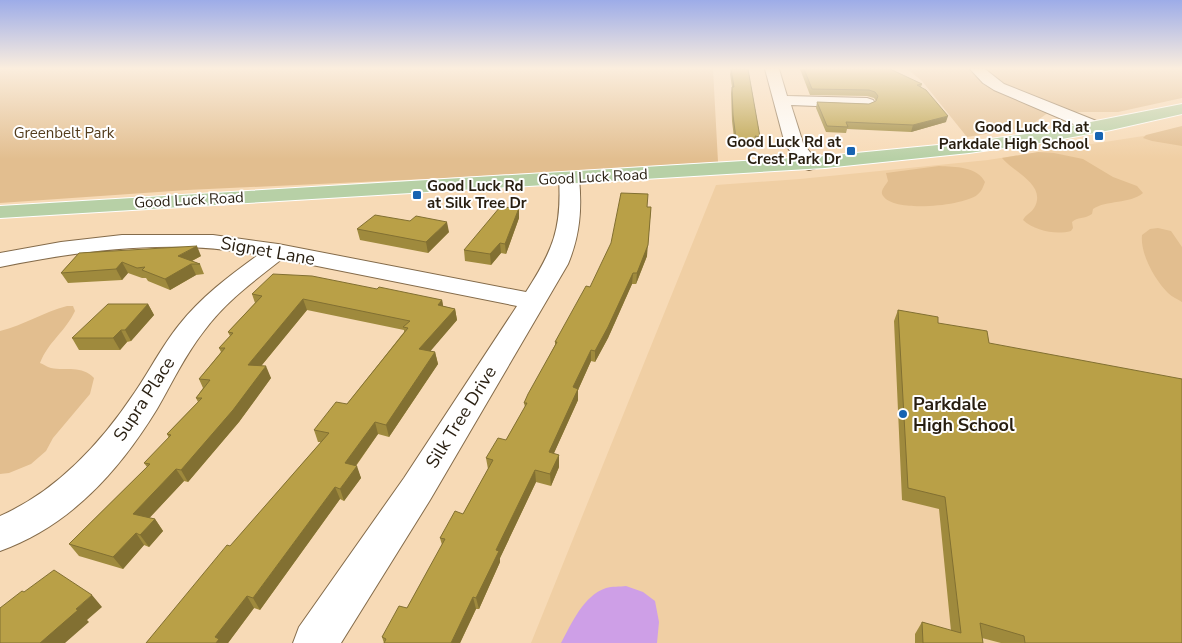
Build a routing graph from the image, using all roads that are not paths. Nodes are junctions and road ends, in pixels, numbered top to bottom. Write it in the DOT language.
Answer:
graph roads {
  1 [pos="1029,99"];
  2 [pos="780,100"];
  3 [pos="867,103"];
  4 [pos="1182,108"];
  5 [pos="1098,128"];
  6 [pos="809,164"];
  7 [pos="568,178"];
  8 [pos="0,212"];
  9 [pos="278,251"];
  10 [pos="0,260"];
  11 [pos="534,301"];
  12 [pos="0,534"];
  13 [pos="315,643"];
  1 -- 5 [label="street"];
  2 -- 3 [label="street"];
  2 -- 6 [label="street"];
  4 -- 5 [label="main road, Good Luck Road"];
  5 -- 6 [label="main road, Good Luck Road"];
  6 -- 7 [label="main road, Good Luck Road"];
  7 -- 8 [label="main road, Good Luck Road"];
  7 -- 11 [label="street, Silk Tree Drive"];
  9 -- 10 [label="street, Signet Lane"];
  9 -- 11 [label="street, Signet Lane"];
  9 -- 12 [label="street, Supra Place"];
  11 -- 13 [label="street, Silk Tree Drive"];
}
